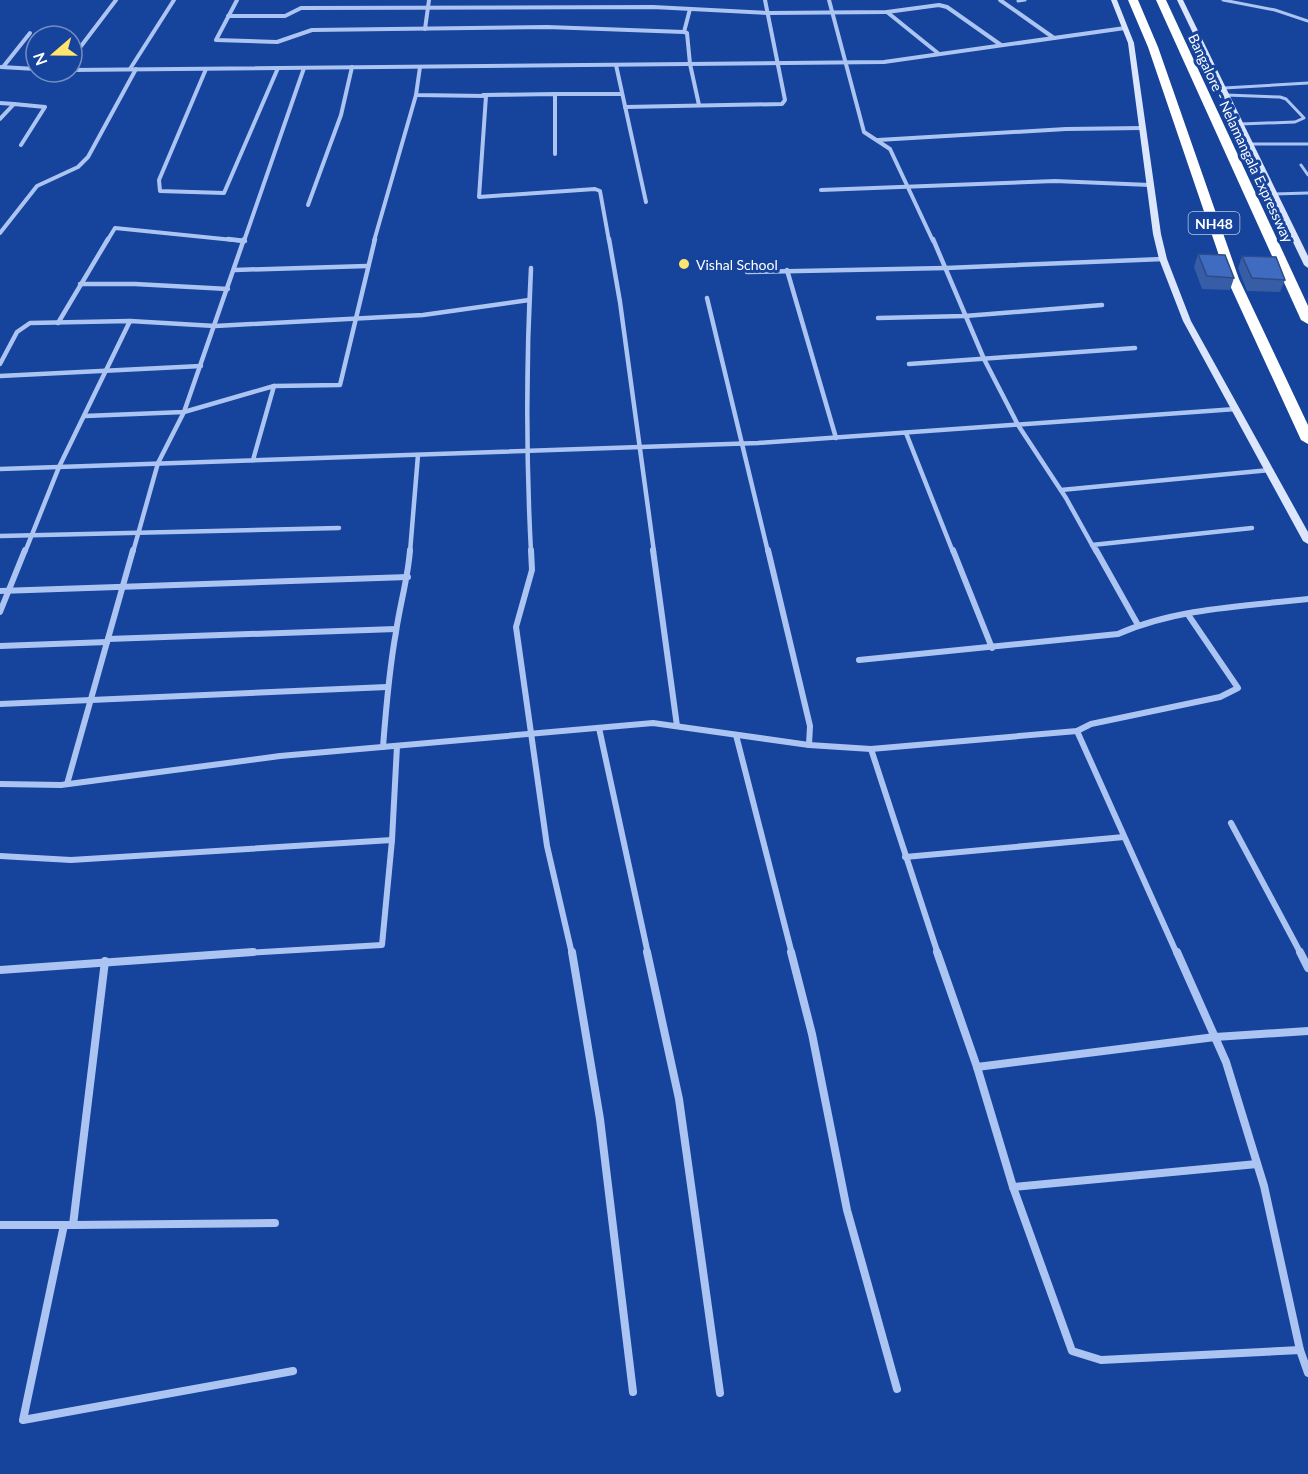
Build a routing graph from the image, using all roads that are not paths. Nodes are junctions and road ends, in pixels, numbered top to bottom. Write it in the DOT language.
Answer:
graph roads {
  1 [pos="116,0"];
  2 [pos="174,0"];
  3 [pos="237,0"];
  4 [pos="429,0"];
  5 [pos="765,0"];
  6 [pos="829,0"];
  7 [pos="1000,0"];
  8 [pos="1025,0"];
  9 [pos="1114,0"];
  10 [pos="1133,0"];
  11 [pos="1161,0"];
  12 [pos="1180,0"];
  13 [pos="1223,0"];
  14 [pos="1018,1"];
  15 [pos="428,6"];
  16 [pos="690,9"];
  17 [pos="887,12"];
  18 [pos="830,13"];
  19 [pos="768,14"];
  20 [pos="228,16"];
  21 [pos="1308,21"];
  22 [pos="1125,28"];
  23 [pos="425,29"];
  24 [pos="684,32"];
  25 [pos="1054,38"];
  26 [pos="24,40"];
  27 [pos="84,42"];
  28 [pos="1001,46"];
  29 [pos="939,54"];
  30 [pos="778,63"];
  31 [pos="845,63"];
  32 [pos="690,64"];
  33 [pos="616,65"];
  34 [pos="2,67"];
  35 [pos="420,67"];
  36 [pos="24,68"];
  37 [pos="278,68"];
  38 [pos="304,68"];
  39 [pos="352,68"];
  40 [pos="129,69"];
  41 [pos="136,69"];
  42 [pos="206,69"];
  43 [pos="84,70"];
  44 [pos="1308,83"];
  45 [pos="1225,92"];
  46 [pos="555,94"];
  47 [pos="622,94"];
  48 [pos="416,95"];
  49 [pos="483,95"];
  50 [pos="0,103"];
  51 [pos="14,104"];
  52 [pos="699,105"];
  53 [pos="625,107"];
  54 [pos="0,119"];
  55 [pos="1241,124"];
  56 [pos="1142,128"];
  57 [pos="878,140"];
  58 [pos="1250,144"];
  59 [pos="1308,144"];
  60 [pos="21,145"];
  61 [pos="555,154"];
  62 [pos="1301,165"];
  63 [pos="1308,175"];
  64 [pos="1150,185"];
  65 [pos="906,186"];
  66 [pos="821,190"];
  67 [pos="1308,193"];
  68 [pos="1274,194"];
  69 [pos="646,202"];
  70 [pos="308,205"];
  71 [pos="0,232"];
  72 [pos="245,241"];
  73 [pos="1163,259"];
  74 [pos="1308,265"];
  75 [pos="367,266"];
  76 [pos="531,268"];
  77 [pos="946,268"];
  78 [pos="235,270"];
  79 [pos="787,270"];
  80 [pos="747,272"];
  81 [pos="80,284"];
  82 [pos="228,289"];
  83 [pos="707,298"];
  84 [pos="530,300"];
  85 [pos="1102,305"];
  86 [pos="965,316"];
  87 [pos="878,318"];
  88 [pos="357,319"];
  89 [pos="1308,320"];
  90 [pos="130,321"];
  91 [pos="58,322"];
  92 [pos="214,326"];
  93 [pos="1135,348"];
  94 [pos="984,359"];
  95 [pos="0,364"];
  96 [pos="909,364"];
  97 [pos="201,366"];
  98 [pos="107,372"];
  99 [pos="0,376"];
  100 [pos="274,386"];
  101 [pos="1236,408"];
  102 [pos="184,412"];
  103 [pos="85,416"];
  104 [pos="1018,425"];
  105 [pos="906,433"];
  106 [pos="836,438"];
  107 [pos="1308,440"];
  108 [pos="741,444"];
  109 [pos="638,448"];
  110 [pos="526,451"];
  111 [pos="418,455"];
  112 [pos="253,460"];
  113 [pos="158,464"];
  114 [pos="59,467"];
  115 [pos="0,469"];
  116 [pos="1270,470"];
  117 [pos="1061,490"];
  118 [pos="339,528"];
  119 [pos="1252,528"];
  120 [pos="139,531"];
  121 [pos="32,535"];
  122 [pos="0,536"];
  123 [pos="1308,541"];
  124 [pos="1092,545"];
  125 [pos="408,577"];
  126 [pos="123,586"];
  127 [pos="0,591"];
  128 [pos="9,591"];
  129 [pos="1308,599"];
  130 [pos="0,612"];
  131 [pos="1189,616"];
  132 [pos="1138,625"];
  133 [pos="396,629"];
  134 [pos="107,640"];
  135 [pos="0,646"];
  136 [pos="992,648"];
  137 [pos="859,660"];
  138 [pos="387,687"];
  139 [pos="90,701"];
  140 [pos="0,704"];
  141 [pos="676,726"];
  142 [pos="599,728"];
  143 [pos="1077,731"];
  144 [pos="531,735"];
  145 [pos="736,735"];
  146 [pos="808,745"];
  147 [pos="397,746"];
  148 [pos="383,747"];
  149 [pos="871,749"];
  150 [pos="0,784"];
  151 [pos="67,784"];
  152 [pos="1231,823"];
  153 [pos="1124,837"];
  154 [pos="392,840"];
  155 [pos="0,856"];
  156 [pos="905,857"];
  157 [pos="105,961"];
  158 [pos="1308,968"];
  159 [pos="0,970"];
  160 [pos="1308,1031"];
  161 [pos="1215,1037"];
  162 [pos="977,1067"];
  163 [pos="1257,1164"];
  164 [pos="1013,1187"];
  165 [pos="275,1223"];
  166 [pos="0,1225"];
  167 [pos="68,1225"];
  168 [pos="1300,1350"];
  169 [pos="293,1371"];
  170 [pos="1308,1373"];
  171 [pos="897,1389"];
  172 [pos="633,1392"];
  173 [pos="720,1393"];
  1 -- 27 [label="street"];
  2 -- 40 [label="street"];
  3 -- 20 [label="street"];
  4 -- 15 [label="street"];
  5 -- 19 [label="street"];
  6 -- 18 [label="street"];
  7 -- 25 [label="street"];
  8 -- 14 [label="lane"];
  9 -- 22 [label="street"];
  10 -- 107 [label="highway, NH48"];
  11 -- 89 [label="highway, Bangalore - Nelamangala Expressway / NH48"];
  12 -- 45 [label="street"];
  13 -- 21 [label="lane"];
  15 -- 16 [label="street"];
  15 -- 20 [label="street"];
  15 -- 23 [label="street"];
  16 -- 19 [label="street"];
  16 -- 24 [label="street"];
  17 -- 18 [label="street"];
  17 -- 28 [label="street"];
  17 -- 29 [label="street"];
  18 -- 19 [label="street"];
  18 -- 31 [label="street"];
  19 -- 30 [label="street"];
  20 -- 23 [label="street"];
  22 -- 25 [label="street"];
  22 -- 56 [label="street"];
  23 -- 24 [label="street"];
  24 -- 32 [label="street"];
  25 -- 28 [label="street"];
  26 -- 34 [label="street"];
  28 -- 29 [label="street"];
  29 -- 31 [label="street"];
  30 -- 31 [label="street"];
  30 -- 32 [label="street"];
  30 -- 52 [label="street"];
  31 -- 57 [label="street"];
  32 -- 33 [label="street"];
  32 -- 52 [label="street"];
  33 -- 35 [label="street"];
  33 -- 47 [label="street"];
  34 -- 36 [label="street"];
  35 -- 39 [label="street"];
  35 -- 48 [label="street"];
  37 -- 38 [label="street"];
  37 -- 42 [label="street"];
  37 -- 42 [label="street"];
  38 -- 39 [label="street"];
  38 -- 72 [label="street"];
  39 -- 70 [label="street"];
  40 -- 41 [label="street"];
  40 -- 43 [label="street"];
  41 -- 42 [label="street"];
  41 -- 71 [label="street"];
  44 -- 45 [label="lane"];
  45 -- 55 [label="street"];
  45 -- 55 [label="lane"];
  46 -- 47 [label="street"];
  46 -- 49 [label="street"];
  46 -- 61 [label="street"];
  47 -- 53 [label="street"];
  48 -- 49 [label="street"];
  48 -- 75 [label="street"];
  49 -- 109 [label="street"];
  50 -- 51 [label="street"];
  51 -- 54 [label="street"];
  51 -- 60 [label="street"];
  52 -- 53 [label="street"];
  53 -- 69 [label="street"];
  55 -- 58 [label="street"];
  56 -- 57 [label="street"];
  56 -- 64 [label="street"];
  57 -- 65 [label="street"];
  58 -- 59 [label="lane"];
  58 -- 68 [label="street"];
  62 -- 63 [label="lane"];
  64 -- 65 [label="street"];
  64 -- 73 [label="street"];
  65 -- 66 [label="street"];
  65 -- 77 [label="street"];
  67 -- 68 [label="lane"];
  68 -- 74 [label="street"];
  72 -- 78 [label="street"];
  72 -- 81 [label="street"];
  73 -- 77 [label="street"];
  73 -- 101 [label="street"];
  75 -- 78 [label="street"];
  75 -- 88 [label="street"];
  76 -- 84 [label="street"];
  77 -- 79 [label="street"];
  77 -- 86 [label="street"];
  78 -- 82 [label="street"];
  79 -- 80 [label="street"];
  79 -- 106 [label="street"];
  81 -- 82 [label="street"];
  81 -- 91 [label="street"];
  82 -- 92 [label="street"];
  83 -- 108 [label="street"];
  84 -- 88 [label="street"];
  84 -- 110 [label="street"];
  85 -- 86 [label="street"];
  86 -- 87 [label="street"];
  86 -- 94 [label="street"];
  88 -- 92 [label="street"];
  88 -- 100 [label="street"];
  90 -- 91 [label="street"];
  90 -- 92 [label="street"];
  90 -- 98 [label="street"];
  91 -- 95 [label="street"];
  92 -- 97 [label="street"];
  93 -- 94 [label="street"];
  94 -- 96 [label="street"];
  94 -- 104 [label="street"];
  97 -- 98 [label="street"];
  97 -- 102 [label="street"];
  98 -- 99 [label="street"];
  98 -- 103 [label="street"];
  100 -- 102 [label="street"];
  100 -- 112 [label="street"];
  101 -- 104 [label="street"];
  101 -- 116 [label="street"];
  102 -- 103 [label="street"];
  102 -- 113 [label="street"];
  103 -- 114 [label="street"];
  104 -- 105 [label="street"];
  104 -- 117 [label="street"];
  105 -- 106 [label="street"];
  105 -- 136 [label="street"];
  106 -- 108 [label="street"];
  108 -- 109 [label="street"];
  108 -- 146 [label="street"];
  109 -- 110 [label="street"];
  109 -- 141 [label="street"];
  110 -- 111 [label="street"];
  110 -- 144 [label="street"];
  111 -- 112 [label="street"];
  111 -- 125 [label="street"];
  112 -- 113 [label="street"];
  113 -- 114 [label="street"];
  113 -- 120 [label="street"];
  114 -- 115 [label="street"];
  114 -- 121 [label="street"];
  116 -- 117 [label="street"];
  116 -- 123 [label="street"];
  117 -- 124 [label="street"];
  118 -- 120 [label="street"];
  119 -- 124 [label="street"];
  120 -- 121 [label="street"];
  120 -- 126 [label="street"];
  121 -- 122 [label="street"];
  121 -- 128 [label="street"];
  124 -- 132 [label="street"];
  125 -- 126 [label="street"];
  125 -- 133 [label="street"];
  126 -- 128 [label="street"];
  126 -- 134 [label="street"];
  127 -- 128 [label="street"];
  128 -- 130 [label="street"];
  129 -- 131 [label="street"];
  131 -- 132 [label="street"];
  131 -- 143 [label="street"];
  132 -- 136 [label="street"];
  133 -- 134 [label="street"];
  133 -- 138 [label="street"];
  134 -- 135 [label="street"];
  134 -- 139 [label="street"];
  136 -- 137 [label="street"];
  138 -- 139 [label="street"];
  138 -- 148 [label="street"];
  139 -- 140 [label="street"];
  139 -- 151 [label="street"];
  141 -- 142 [label="street"];
  141 -- 145 [label="street"];
  142 -- 144 [label="street"];
  142 -- 173 [label="street"];
  143 -- 149 [label="street"];
  143 -- 153 [label="street"];
  144 -- 147 [label="street"];
  144 -- 172 [label="street"];
  145 -- 146 [label="street"];
  145 -- 171 [label="street"];
  146 -- 149 [label="street"];
  147 -- 148 [label="street"];
  147 -- 154 [label="street"];
  148 -- 151 [label="street"];
  149 -- 156 [label="street"];
  150 -- 151 [label="street"];
  152 -- 158 [label="street"];
  153 -- 156 [label="street"];
  153 -- 161 [label="street"];
  154 -- 155 [label="street"];
  154 -- 157 [label="street"];
  156 -- 162 [label="street"];
  157 -- 159 [label="street"];
  157 -- 167 [label="street"];
  160 -- 161 [label="street"];
  161 -- 162 [label="street"];
  161 -- 163 [label="street"];
  162 -- 164 [label="street"];
  163 -- 164 [label="street"];
  163 -- 168 [label="street"];
  164 -- 168 [label="street"];
  165 -- 167 [label="street"];
  166 -- 167 [label="street"];
  167 -- 169 [label="street"];
  168 -- 170 [label="street"];
}
